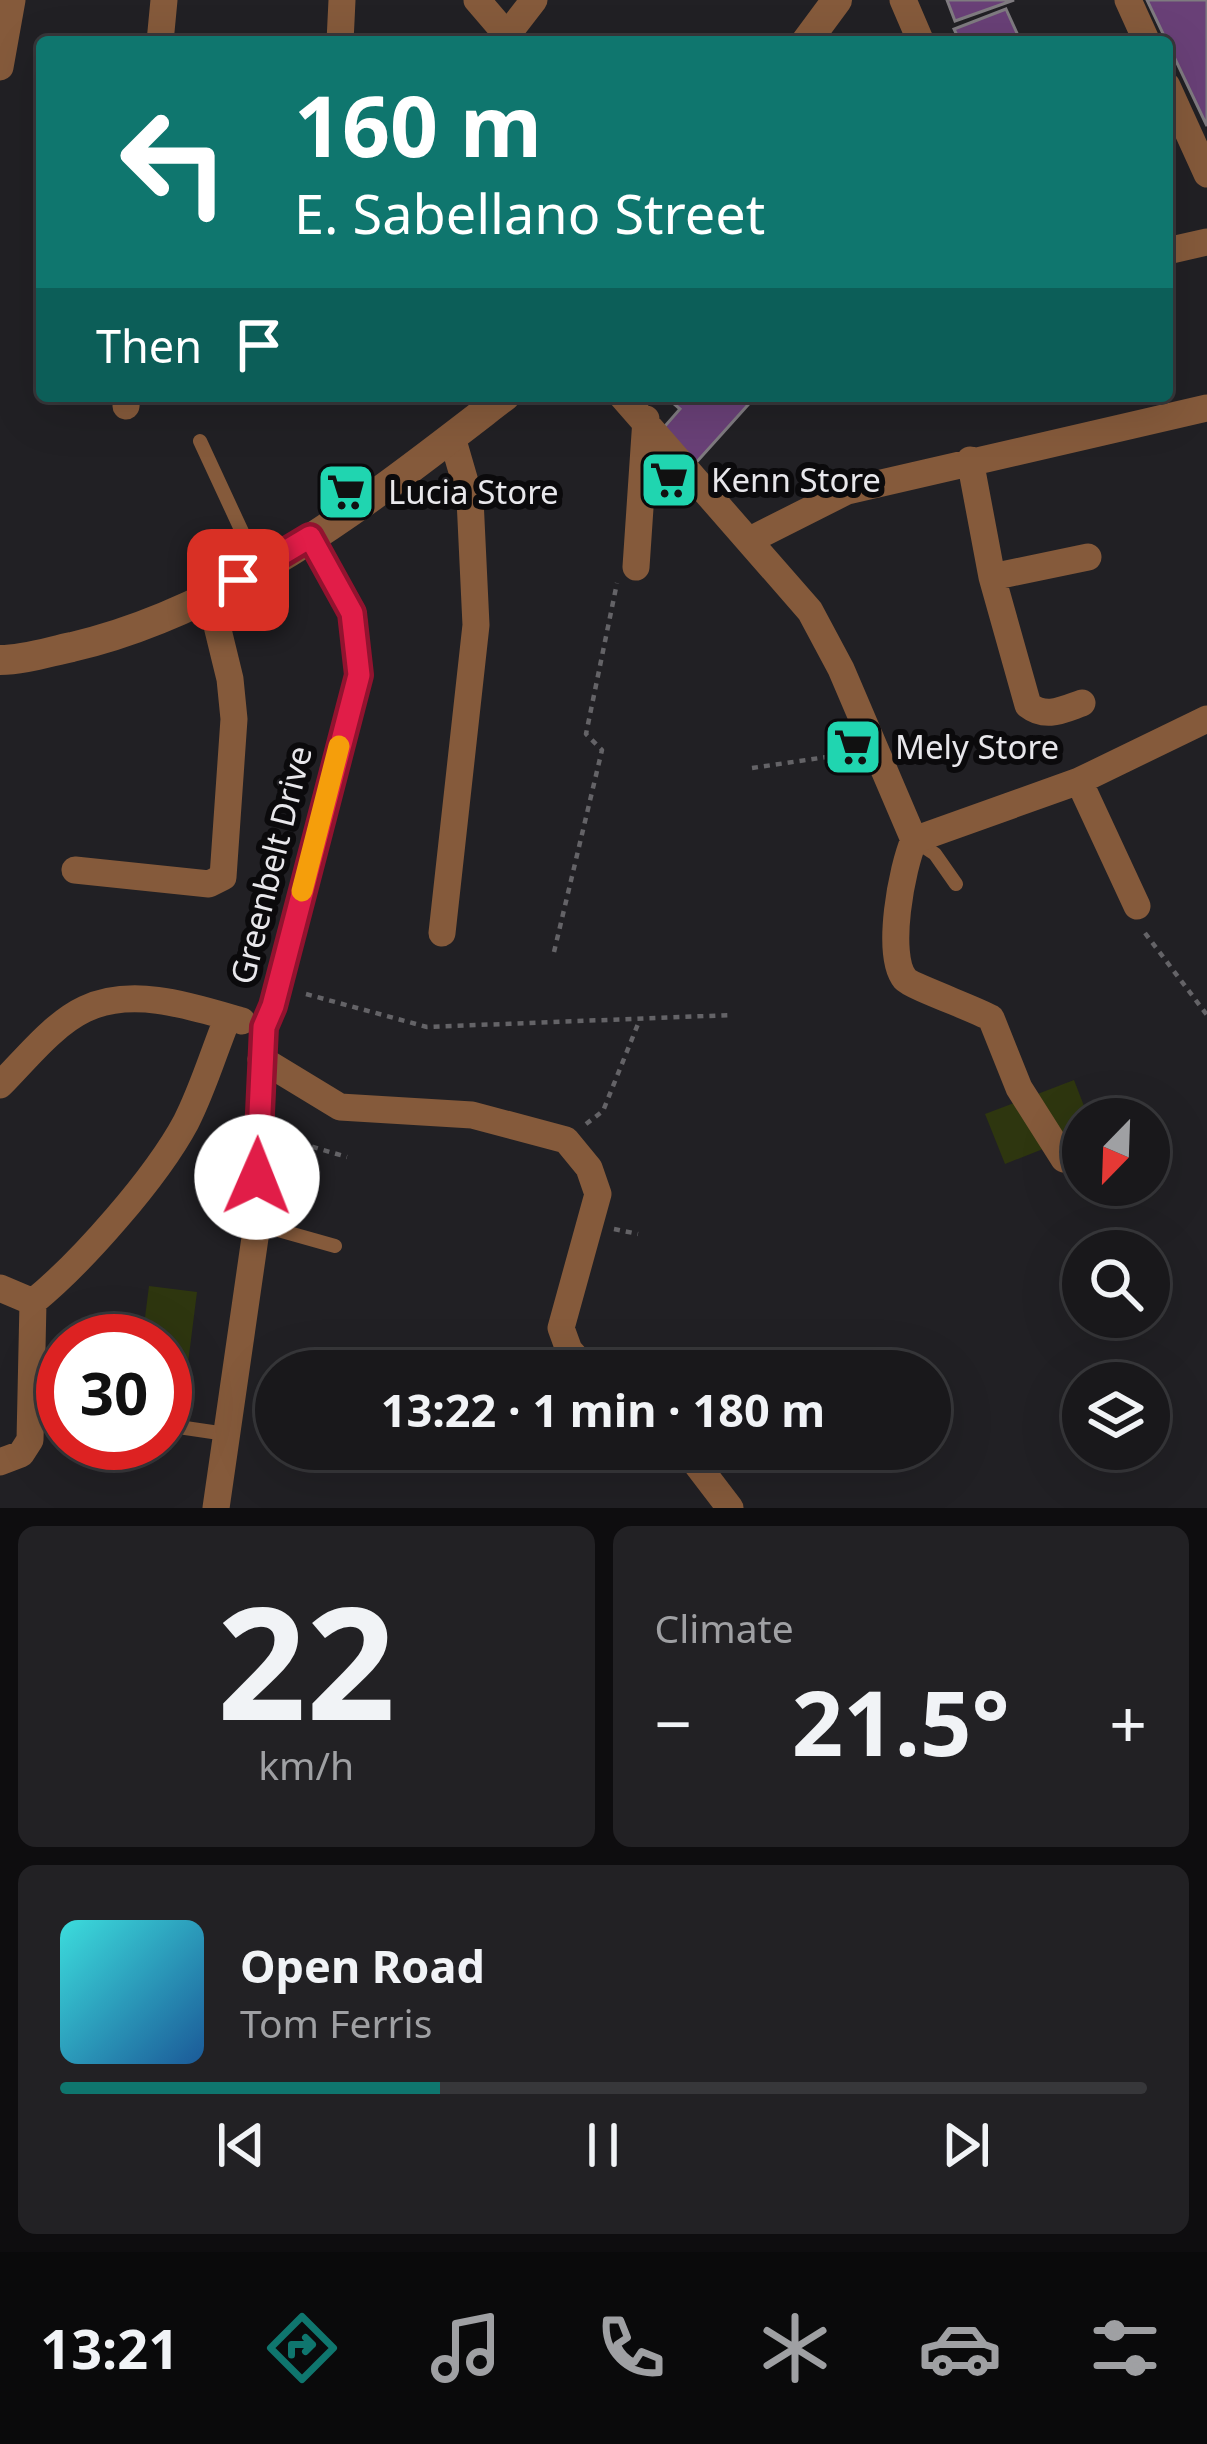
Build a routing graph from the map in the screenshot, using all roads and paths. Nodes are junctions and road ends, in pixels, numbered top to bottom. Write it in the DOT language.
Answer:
graph roads {
  1 [pos="12,0"];
  2 [pos="164,0"];
  3 [pos="342,0"];
  4 [pos="477,0"];
  5 [pos="534,0"];
  6 [pos="837,0"];
  7 [pos="903,0"];
  8 [pos="1128,0"];
  9 [pos="161,36"];
  10 [pos="340,36"];
  11 [pos="507,36"];
  12 [pos="512,36"];
  13 [pos="810,36"];
  14 [pos="918,36"];
  15 [pos="1144,36"];
  16 [pos="0,67"];
  17 [pos="1173,99"];
  18 [pos="1207,174"];
  19 [pos="1207,242"];
  20 [pos="1173,250"];
  21 [pos="497,402"];
  22 [pos="628,402"];
  23 [pos="1207,408"];
  24 [pos="646,419"];
  25 [pos="452,437"];
  26 [pos="200,441"];
  27 [pos="970,460"];
  28 [pos="310,537"];
  29 [pos="750,540"];
  30 [pos="1088,557"];
  31 [pos="267,563"];
  32 [pos="636,567"];
  33 [pos="992,577"];
  34 [pos="210,597"];
  35 [pos="0,660"];
  36 [pos="1082,703"];
  37 [pos="1207,719"];
  38 [pos="875,749"];
  39 [pos="752,768"];
  40 [pos="1079,781"];
  41 [pos="914,840"];
  42 [pos="75,870"];
  43 [pos="956,884"];
  44 [pos="1137,906"];
  45 [pos="442,933"];
  46 [pos="554,952"];
  47 [pos="278,988"];
  48 [pos="732,1015"];
  49 [pos="1207,1015"];
  50 [pos="228,1017"];
  51 [pos="640,1019"];
  52 [pos="264,1027"];
  53 [pos="261,1059"];
  54 [pos="0,1084"];
  55 [pos="258,1131"];
  56 [pos="566,1140"];
  57 [pos="1062,1156"];
  58 [pos="347,1157"];
  59 [pos="256,1223"];
  60 [pos="335,1246"];
  61 [pos="0,1288"];
  62 [pos="33,1302"];
  63 [pos="569,1350"];
  64 [pos="33,1411"];
  65 [pos="36,1412"];
  66 [pos="192,1429"];
  67 [pos="226,1434"];
  68 [pos="0,1462"];
  69 [pos="701,1470"];
  70 [pos="216,1508"];
  71 [pos="730,1508"];
  1 -- 16 [label="street"];
  2 -- 9 [label="street"];
  3 -- 10 [label="street"];
  4 -- 11 [label="street"];
  5 -- 12 [label="street"];
  6 -- 13 [label="street"];
  7 -- 14 [label="street"];
  8 -- 15 [label="street"];
  17 -- 18 [label="street"];
  19 -- 20 [label="street"];
  21 -- 25 [label="street"];
  22 -- 24 [label="street"];
  23 -- 27 [label="street"];
  24 -- 29 [label="street"];
  24 -- 32 [label="street"];
  25 -- 28 [label="street"];
  25 -- 45 [label="street"];
  26 -- 31 [label="lane"];
  27 -- 29 [label="street"];
  27 -- 33 [label="street"];
  28 -- 31 [label="street"];
  28 -- 47 [label="street, Greenbelt Drive"];
  29 -- 38 [label="street"];
  30 -- 33 [label="street"];
  31 -- 34 [label="street"];
  32 -- 46 [label="path"];
  33 -- 36 [label="street"];
  34 -- 35 [label="street"];
  34 -- 42 [label="street"];
  37 -- 40 [label="street"];
  38 -- 39 [label="path"];
  38 -- 41 [label="street"];
  40 -- 41 [label="street"];
  40 -- 44 [label="street"];
  41 -- 43 [label="lane"];
  41 -- 57 [label="street"];
  44 -- 49 [label="path"];
  47 -- 51 [label="path"];
  47 -- 52 [label="street, Greenbelt Drive"];
  48 -- 51 [label="path"];
  50 -- 52 [label="street"];
  50 -- 54 [label="street"];
  50 -- 62 [label="street"];
  51 -- 56 [label="path"];
  52 -- 53 [label="street, Greenbelt Drive"];
  53 -- 55 [label="street, Greenbelt Drive"];
  53 -- 56 [label="street"];
  55 -- 58 [label="path"];
  55 -- 59 [label="street, Greenbelt Drive"];
  56 -- 63 [label="street"];
  59 -- 60 [label="lane"];
  59 -- 67 [label="street, Greenbelt Drive"];
  61 -- 62 [label="street"];
  62 -- 64 [label="street"];
  64 -- 65 [label="lane"];
  64 -- 68 [label="street"];
  66 -- 67 [label="lane"];
  67 -- 70 [label="street, Greenbelt Drive"];
  69 -- 71 [label="street"];
}
